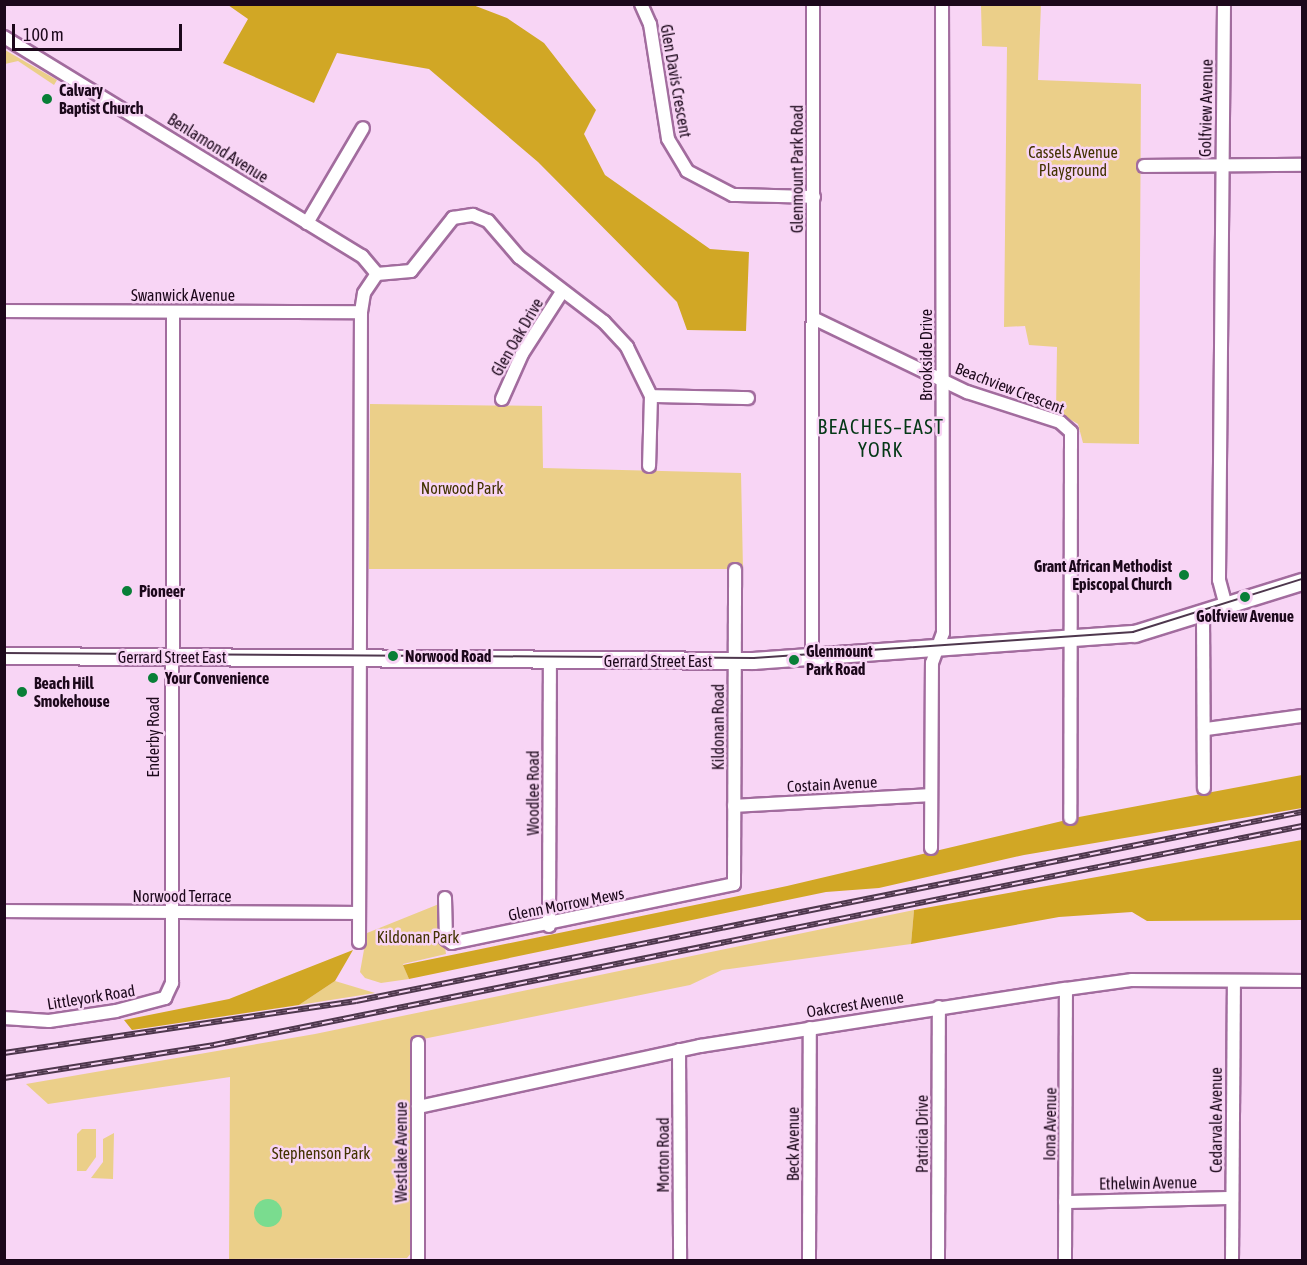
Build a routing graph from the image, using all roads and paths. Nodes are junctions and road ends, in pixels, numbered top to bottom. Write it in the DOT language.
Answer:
graph roads {
  1 [pos="641,4"];
  2 [pos="813,4"];
  3 [pos="942,4"];
  4 [pos="1224,4"];
  5 [pos="4,37"];
  6 [pos="363,128"];
  7 [pos="1302,165"];
  8 [pos="1144,166"];
  9 [pos="1222,166"];
  10 [pos="814,197"];
  11 [pos="307,223"];
  12 [pos="377,274"];
  13 [pos="562,292"];
  14 [pos="4,310"];
  15 [pos="173,312"];
  16 [pos="361,312"];
  17 [pos="815,319"];
  18 [pos="942,380"];
  19 [pos="651,396"];
  20 [pos="748,398"];
  21 [pos="502,399"];
  22 [pos="649,466"];
  23 [pos="735,570"];
  24 [pos="1302,582"];
  25 [pos="1226,606"];
  26 [pos="1203,614"];
  27 [pos="1071,639"];
  28 [pos="937,648"];
  29 [pos="4,656"];
  30 [pos="169,657"];
  31 [pos="812,657"];
  32 [pos="360,658"];
  33 [pos="550,660"];
  34 [pos="735,661"];
  35 [pos="1302,716"];
  36 [pos="1207,729"];
  37 [pos="1204,788"];
  38 [pos="931,795"];
  39 [pos="734,806"];
  40 [pos="1070,818"];
  41 [pos="931,848"];
  42 [pos="734,884"];
  43 [pos="445,898"];
  44 [pos="4,911"];
  45 [pos="172,913"];
  46 [pos="359,914"];
  47 [pos="549,926"];
  48 [pos="359,942"];
  49 [pos="1233,981"];
  50 [pos="1302,981"];
  51 [pos="172,983"];
  52 [pos="1066,989"];
  53 [pos="939,1007"];
  54 [pos="4,1018"];
  55 [pos="810,1028"];
  56 [pos="418,1043"];
  57 [pos="679,1050"];
  58 [pos="418,1107"];
  59 [pos="1232,1198"];
  60 [pos="1065,1202"];
  61 [pos="418,1260"];
  62 [pos="680,1260"];
  63 [pos="809,1260"];
  64 [pos="938,1260"];
  65 [pos="1065,1260"];
  66 [pos="1232,1260"];
  1 -- 10 [label="street, Glen Davis Crescent"];
  2 -- 10 [label="street, Glenmount Park Road"];
  3 -- 18 [label="street, Brookside Drive"];
  4 -- 9 [label="street, Golfview Avenue"];
  5 -- 11 [label="street, Benlamond Avenue"];
  6 -- 11 [label="street"];
  7 -- 9 [label="street"];
  8 -- 9 [label="street"];
  9 -- 25 [label="street, Golfview Avenue"];
  10 -- 17 [label="street, Glenmount Park Road"];
  11 -- 12 [label="street, Benlamond Avenue"];
  12 -- 13 [label="street, Glen Oak Drive"];
  12 -- 16 [label="street"];
  13 -- 19 [label="street, Glen Oak Drive"];
  13 -- 21 [label="street, Glen Oak Drive"];
  14 -- 15 [label="street, Swanwick Avenue"];
  15 -- 16 [label="street, Swanwick Avenue"];
  15 -- 30 [label="street, Enderby Road"];
  16 -- 32 [label="street"];
  17 -- 18 [label="street, Beachview Crescent"];
  17 -- 31 [label="street, Glenmount Park Road"];
  18 -- 27 [label="street, Beachview Crescent"];
  18 -- 28 [label="street, Brookside Drive"];
  19 -- 20 [label="street"];
  19 -- 22 [label="street"];
  23 -- 34 [label="street, Kildonan Road"];
  24 -- 25 [label="main road, Gerrard Street East"];
  25 -- 26 [label="main road, Gerrard Street East"];
  26 -- 27 [label="main road, Gerrard Street East"];
  26 -- 36 [label="street"];
  27 -- 28 [label="main road, Gerrard Street East"];
  27 -- 40 [label="street, Beachview Crescent"];
  28 -- 31 [label="main road, Gerrard Street East"];
  28 -- 38 [label="street, Brookside Drive"];
  29 -- 30 [label="main road, Gerrard Street East"];
  30 -- 32 [label="main road, Gerrard Street East"];
  30 -- 45 [label="street, Enderby Road"];
  31 -- 34 [label="main road, Gerrard Street East"];
  32 -- 33 [label="main road, Gerrard Street East"];
  32 -- 46 [label="street"];
  33 -- 34 [label="main road, Gerrard Street East"];
  33 -- 47 [label="street, Woodlee Road"];
  34 -- 39 [label="street, Kildonan Road"];
  35 -- 36 [label="street"];
  36 -- 37 [label="street"];
  38 -- 39 [label="street, Costain Avenue"];
  38 -- 41 [label="street, Brookside Drive"];
  39 -- 42 [label="street, Kildonan Road"];
  42 -- 47 [label="street, Glenn Morrow Mews"];
  43 -- 47 [label="street, Glenn Morrow Mews"];
  44 -- 45 [label="street, Norwood Terrace"];
  45 -- 46 [label="street, Norwood Terrace"];
  45 -- 51 [label="street, Enderby Road"];
  46 -- 48 [label="street"];
  49 -- 50 [label="street, Oakcrest Avenue"];
  49 -- 52 [label="street, Oakcrest Avenue"];
  49 -- 59 [label="street, Cedarvale Avenue"];
  51 -- 54 [label="street, Littleyork Road"];
  52 -- 53 [label="street, Oakcrest Avenue"];
  52 -- 60 [label="street, Iona Avenue"];
  53 -- 55 [label="street, Oakcrest Avenue"];
  53 -- 64 [label="street, Patricia Drive"];
  55 -- 57 [label="street, Oakcrest Avenue"];
  55 -- 63 [label="street, Beck Avenue"];
  56 -- 58 [label="street, Westlake Avenue"];
  57 -- 58 [label="street, Oakcrest Avenue"];
  57 -- 62 [label="street, Morton Road"];
  58 -- 61 [label="street, Westlake Avenue"];
  59 -- 60 [label="street, Ethelwin Avenue"];
  59 -- 66 [label="street, Cedarvale Avenue"];
  60 -- 65 [label="street, Iona Avenue"];
}
